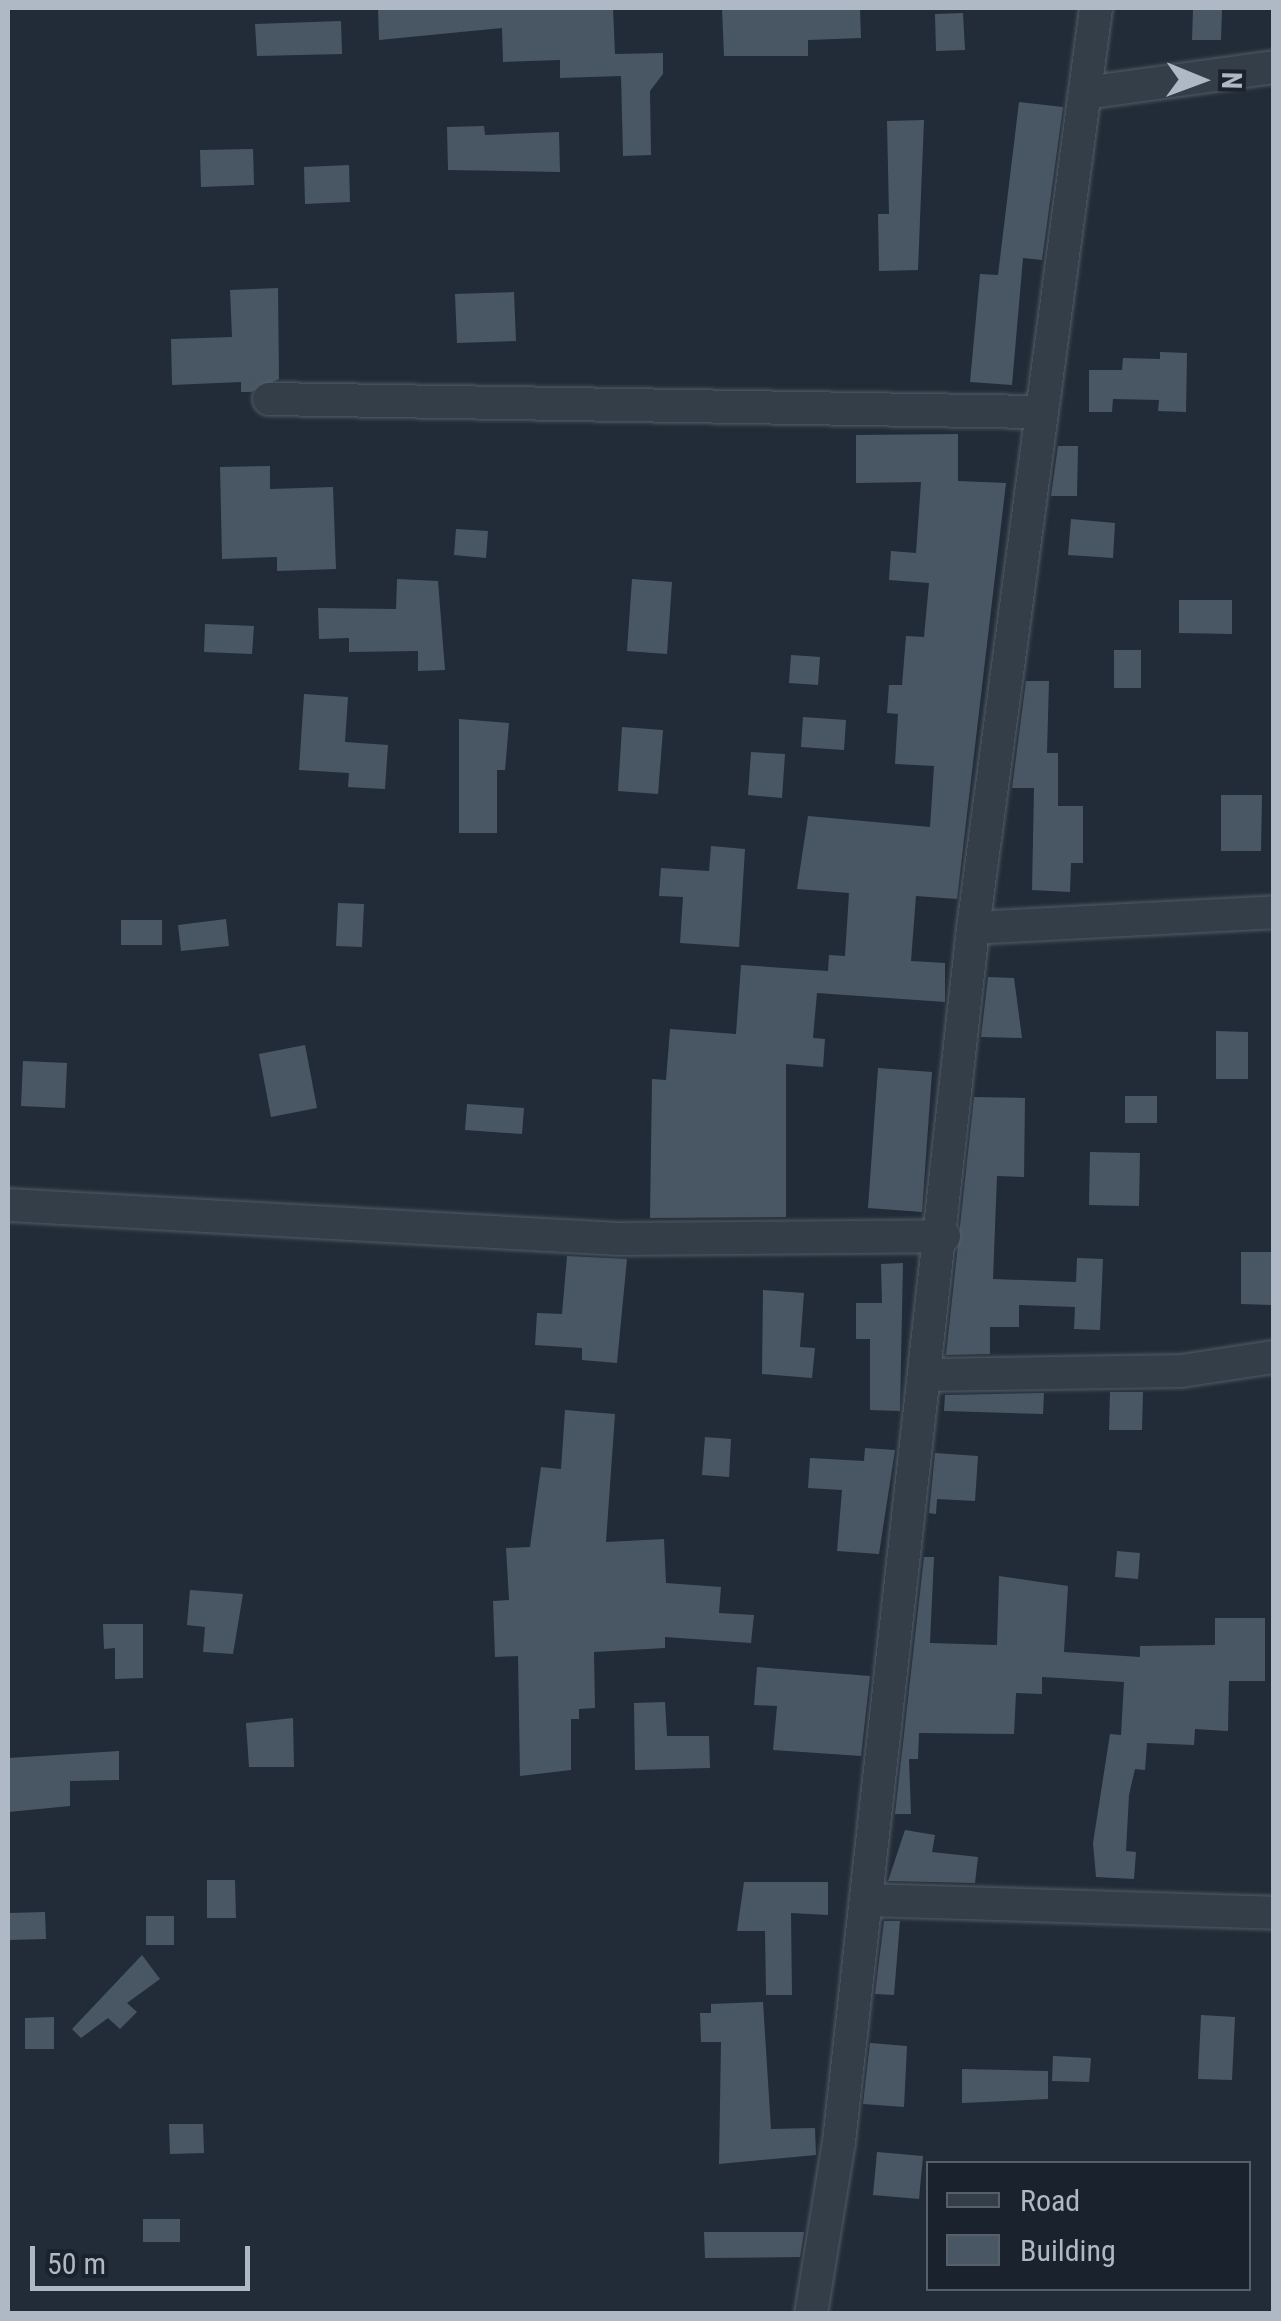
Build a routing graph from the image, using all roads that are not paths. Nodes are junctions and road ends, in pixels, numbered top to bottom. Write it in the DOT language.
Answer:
graph roads {
  1 [pos="1096,8"];
  2 [pos="1274,67"];
  3 [pos="1085,93"];
  4 [pos="269,398"];
  5 [pos="1039,412"];
  6 [pos="1274,912"];
  7 [pos="973,928"];
  8 [pos="8,1206"];
  9 [pos="944,1236"];
  10 [pos="1274,1357"];
  11 [pos="927,1375"];
  12 [pos="867,1900"];
  13 [pos="1274,1912"];
  14 [pos="812,2314"];
  1 -- 3 [label="street"];
  2 -- 3 [label="street"];
  3 -- 5 [label="street"];
  4 -- 5 [label="street"];
  5 -- 7 [label="street"];
  6 -- 7 [label="street"];
  7 -- 9 [label="street"];
  8 -- 9 [label="street"];
  9 -- 11 [label="street"];
  10 -- 11 [label="street"];
  11 -- 12 [label="street"];
  12 -- 13 [label="street"];
  12 -- 14 [label="street"];
}
